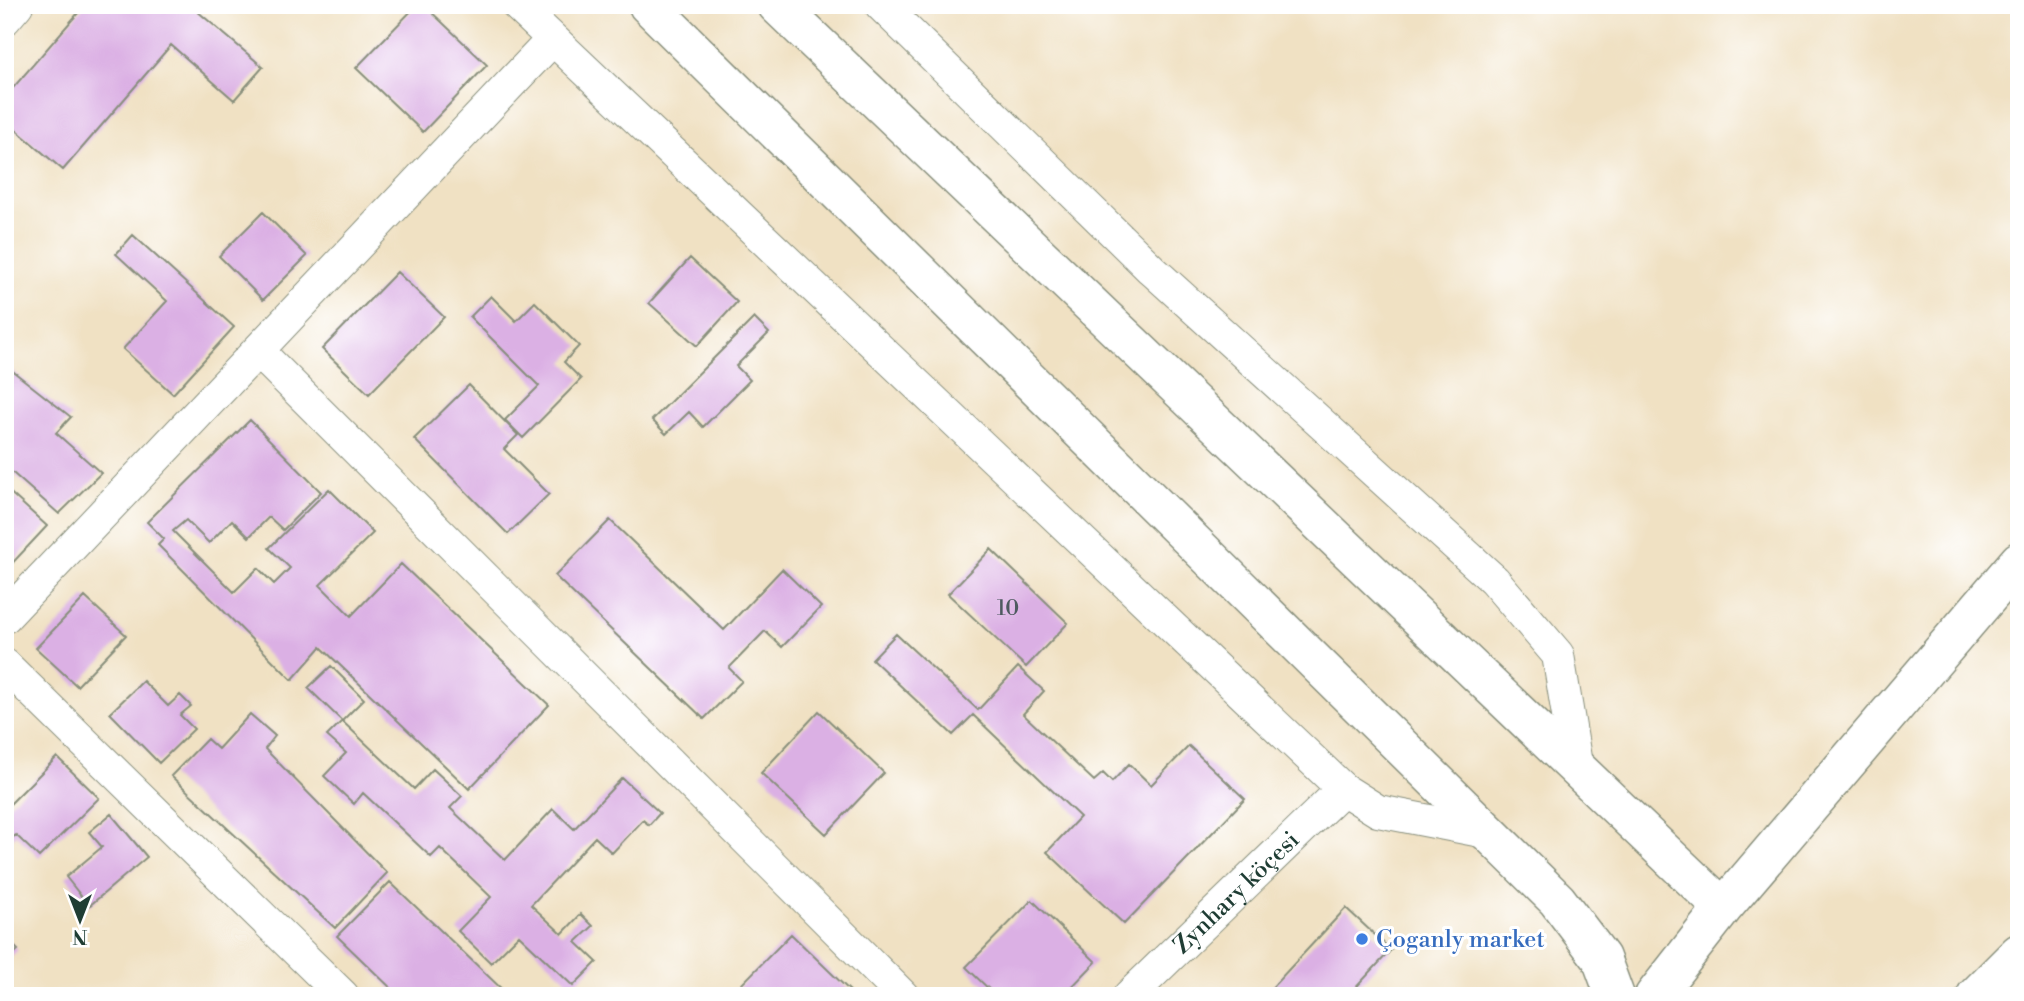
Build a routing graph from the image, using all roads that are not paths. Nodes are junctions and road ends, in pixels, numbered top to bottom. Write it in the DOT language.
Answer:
graph roads {
  1 [pos="18,5"];
  2 [pos="517,5"];
  3 [pos="648,5"];
  4 [pos="777,5"];
  5 [pos="881,5"];
  6 [pos="5,19"];
  7 [pos="551,41"];
  8 [pos="258,351"];
  9 [pos="2019,561"];
  10 [pos="5,617"];
  11 [pos="5,665"];
  12 [pos="1577,770"];
  13 [pos="1343,789"];
  14 [pos="1486,832"];
  15 [pos="1723,908"];
  16 [pos="2019,953"];
  17 [pos="343,996"];
  18 [pos="903,996"];
  19 [pos="1129,996"];
  20 [pos="1615,996"];
  21 [pos="1654,996"];
  22 [pos="1976,996"];
  1 -- 6 [label="street"];
  2 -- 7 [label="street"];
  3 -- 14 [label="main road"];
  4 -- 12 [label="main road"];
  5 -- 12 [label="street"];
  7 -- 8 [label="street"];
  7 -- 13 [label="street"];
  8 -- 10 [label="street"];
  8 -- 18 [label="street"];
  9 -- 15 [label="main road"];
  11 -- 17 [label="street"];
  12 -- 15 [label="main road"];
  13 -- 14 [label="street"];
  13 -- 19 [label="street, Zynhary köçesi"];
  14 -- 20 [label="main road"];
  15 -- 21 [label="main road"];
  16 -- 22 [label="main road"];
}
